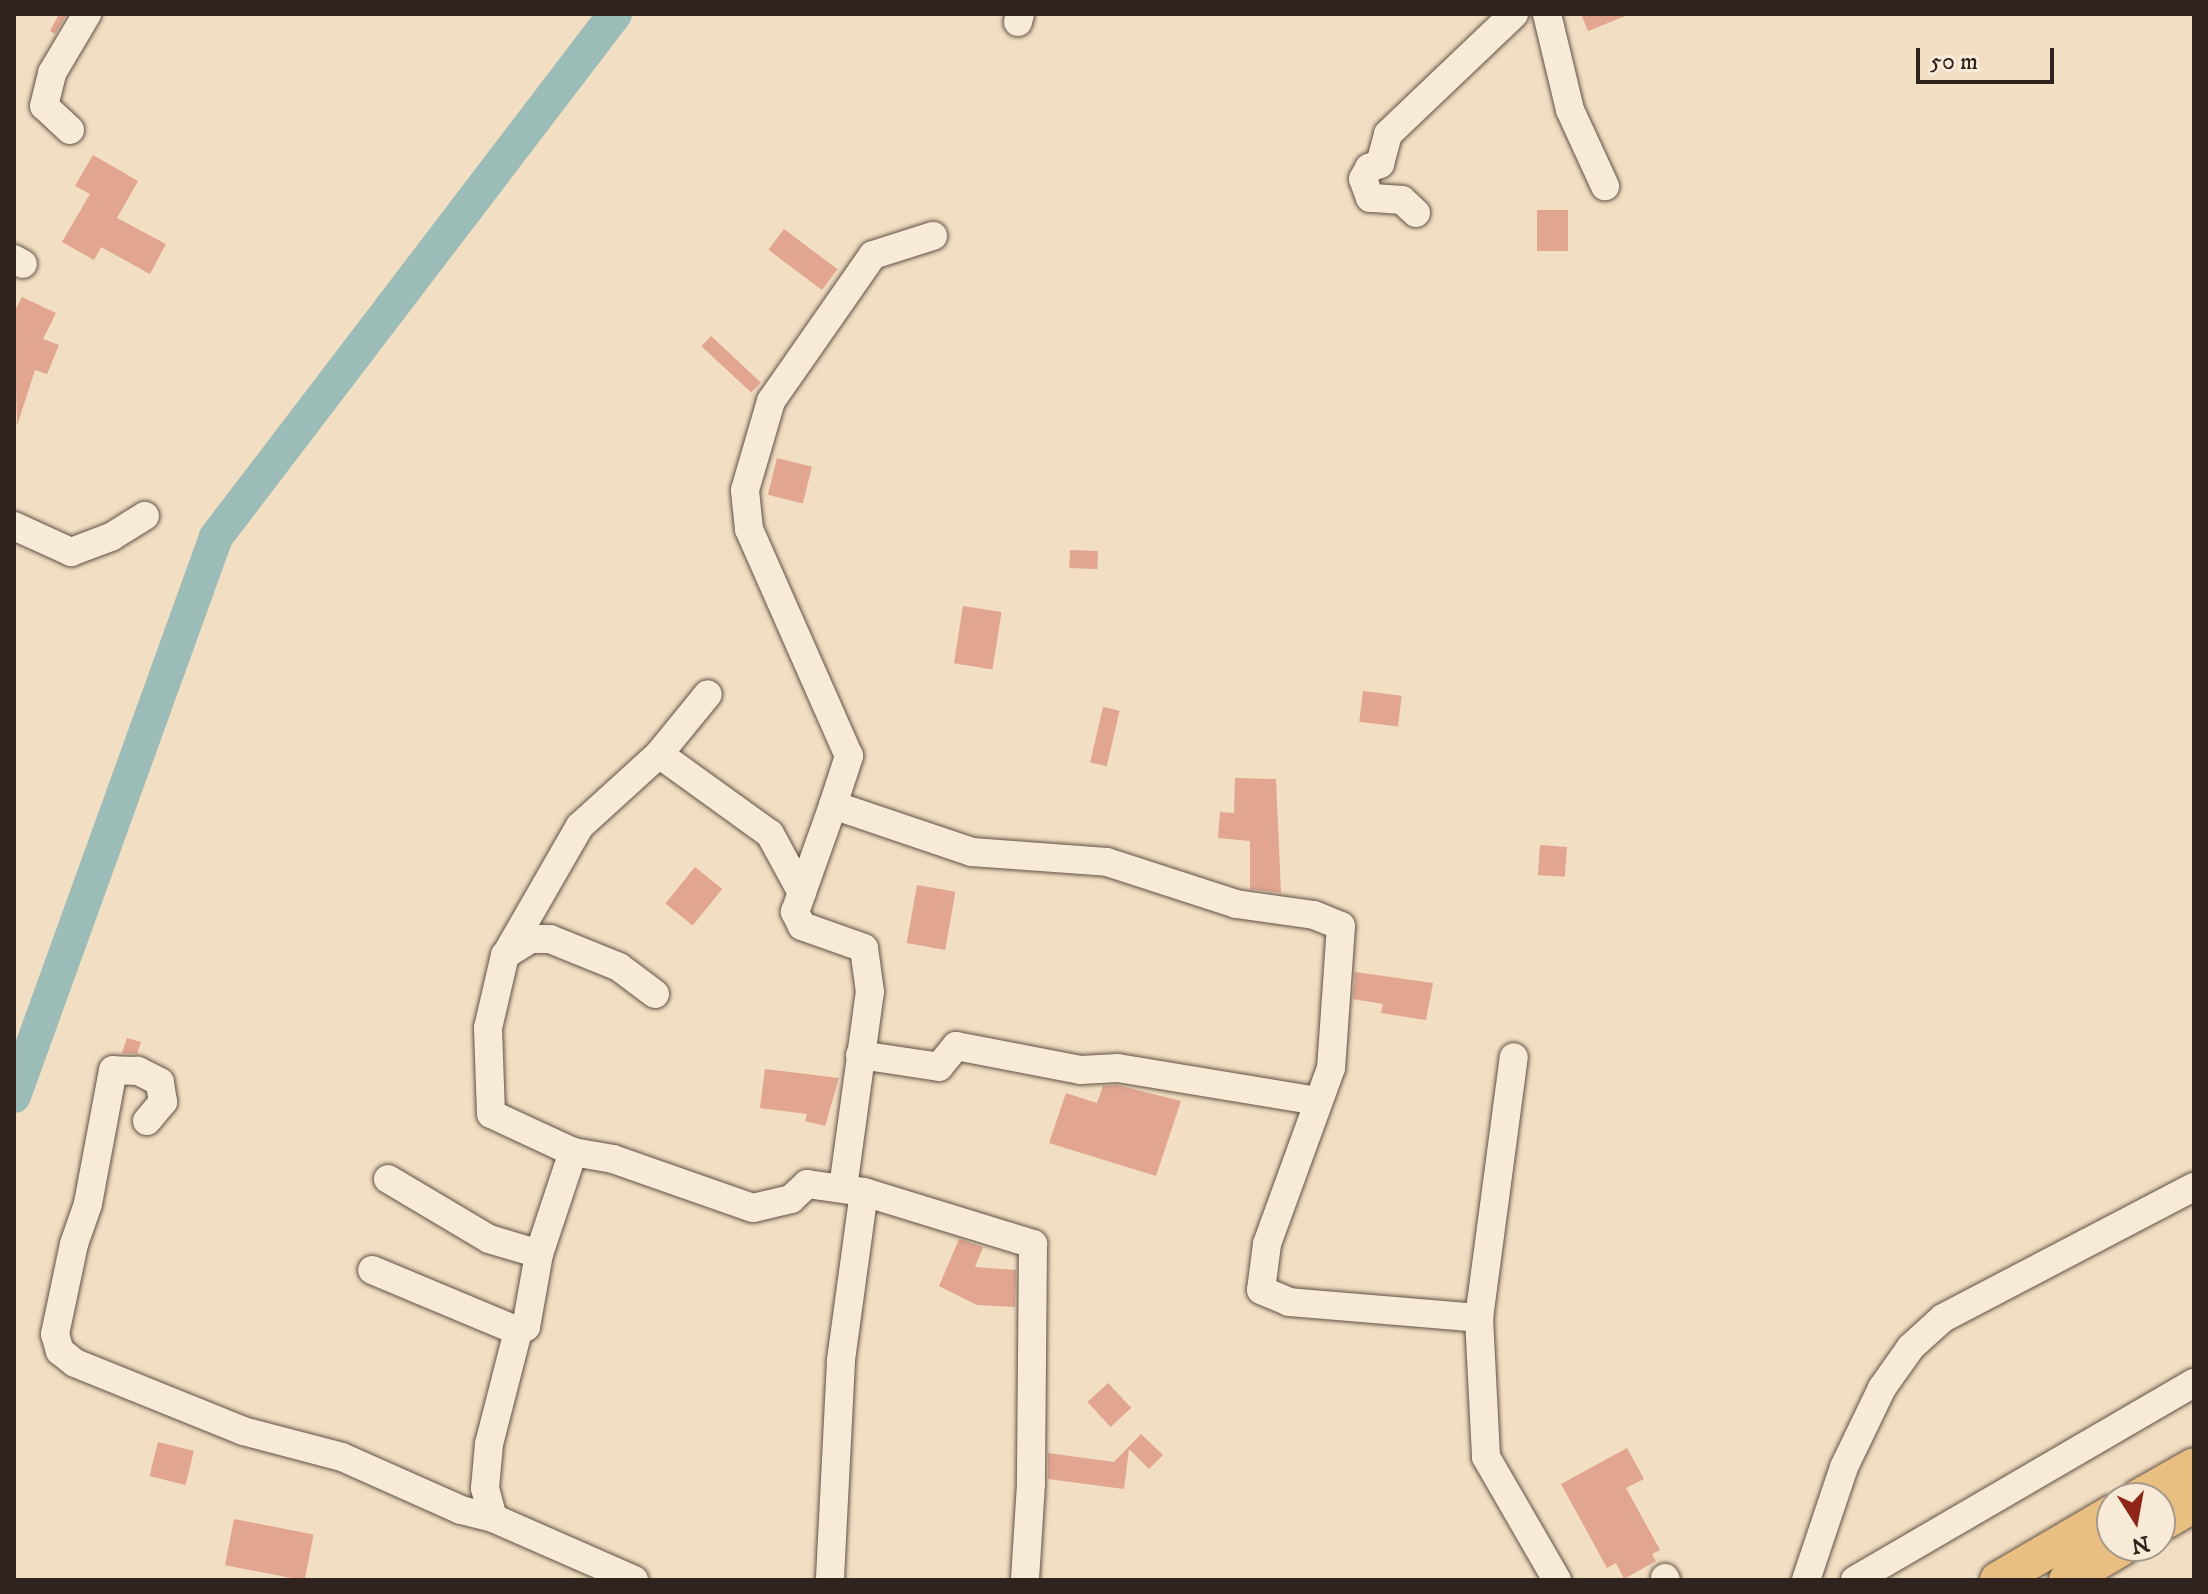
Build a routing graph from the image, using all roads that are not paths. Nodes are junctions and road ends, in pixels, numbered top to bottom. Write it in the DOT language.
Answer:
graph roads {
  1 [pos="87,14"];
  2 [pos="1514,14"];
  3 [pos="1547,14"];
  4 [pos="70,130"];
  5 [pos="1605,186"];
  6 [pos="1416,213"];
  7 [pos="933,236"];
  8 [pos="145,516"];
  9 [pos="14,526"];
  10 [pos="708,694"];
  11 [pos="659,754"];
  12 [pos="833,805"];
  13 [pos="802,893"];
  14 [pos="505,955"];
  15 [pos="655,994"];
  16 [pos="860,1055"];
  17 [pos="1514,1057"];
  18 [pos="1317,1101"];
  19 [pos="147,1121"];
  20 [pos="573,1152"];
  21 [pos="388,1179"];
  22 [pos="2194,1187"];
  23 [pos="854,1190"];
  24 [pos="539,1254"];
  25 [pos="372,1270"];
  26 [pos="1479,1318"];
  27 [pos="518,1331"];
  28 [pos="2194,1383"];
  29 [pos="2194,1466"];
  30 [pos="2166,1482"];
  31 [pos="2194,1504"];
  32 [pos="2176,1515"];
  33 [pos="493,1518"];
  34 [pos="2096,1522"];
  35 [pos="2097,1562"];
  36 [pos="634,1580"];
  37 [pos="830,1580"];
  38 [pos="1025,1580"];
  39 [pos="1557,1580"];
  40 [pos="1806,1580"];
  41 [pos="1855,1580"];
  42 [pos="1998,1580"];
  43 [pos="2067,1580"];
  1 -- 4 [label="street"];
  2 -- 6 [label="street"];
  3 -- 5 [label="street"];
  7 -- 12 [label="street"];
  8 -- 9 [label="street"];
  10 -- 11 [label="street"];
  11 -- 13 [label="street"];
  11 -- 14 [label="street"];
  12 -- 13 [label="street"];
  12 -- 18 [label="street"];
  13 -- 16 [label="street"];
  14 -- 15 [label="street"];
  14 -- 20 [label="street"];
  16 -- 18 [label="street"];
  16 -- 23 [label="street"];
  17 -- 26 [label="street"];
  18 -- 26 [label="street"];
  19 -- 33 [label="street"];
  20 -- 23 [label="street"];
  20 -- 24 [label="street"];
  21 -- 24 [label="street"];
  22 -- 40 [label="street"];
  23 -- 37 [label="street"];
  23 -- 38 [label="street"];
  24 -- 27 [label="street"];
  25 -- 27 [label="street"];
  26 -- 39 [label="street"];
  27 -- 33 [label="street"];
  28 -- 41 [label="street"];
  29 -- 30 [label="main road"];
  31 -- 32 [label="main road"];
  33 -- 36 [label="street"];
  34 -- 42 [label="main road"];
  35 -- 43 [label="main road"];
}
